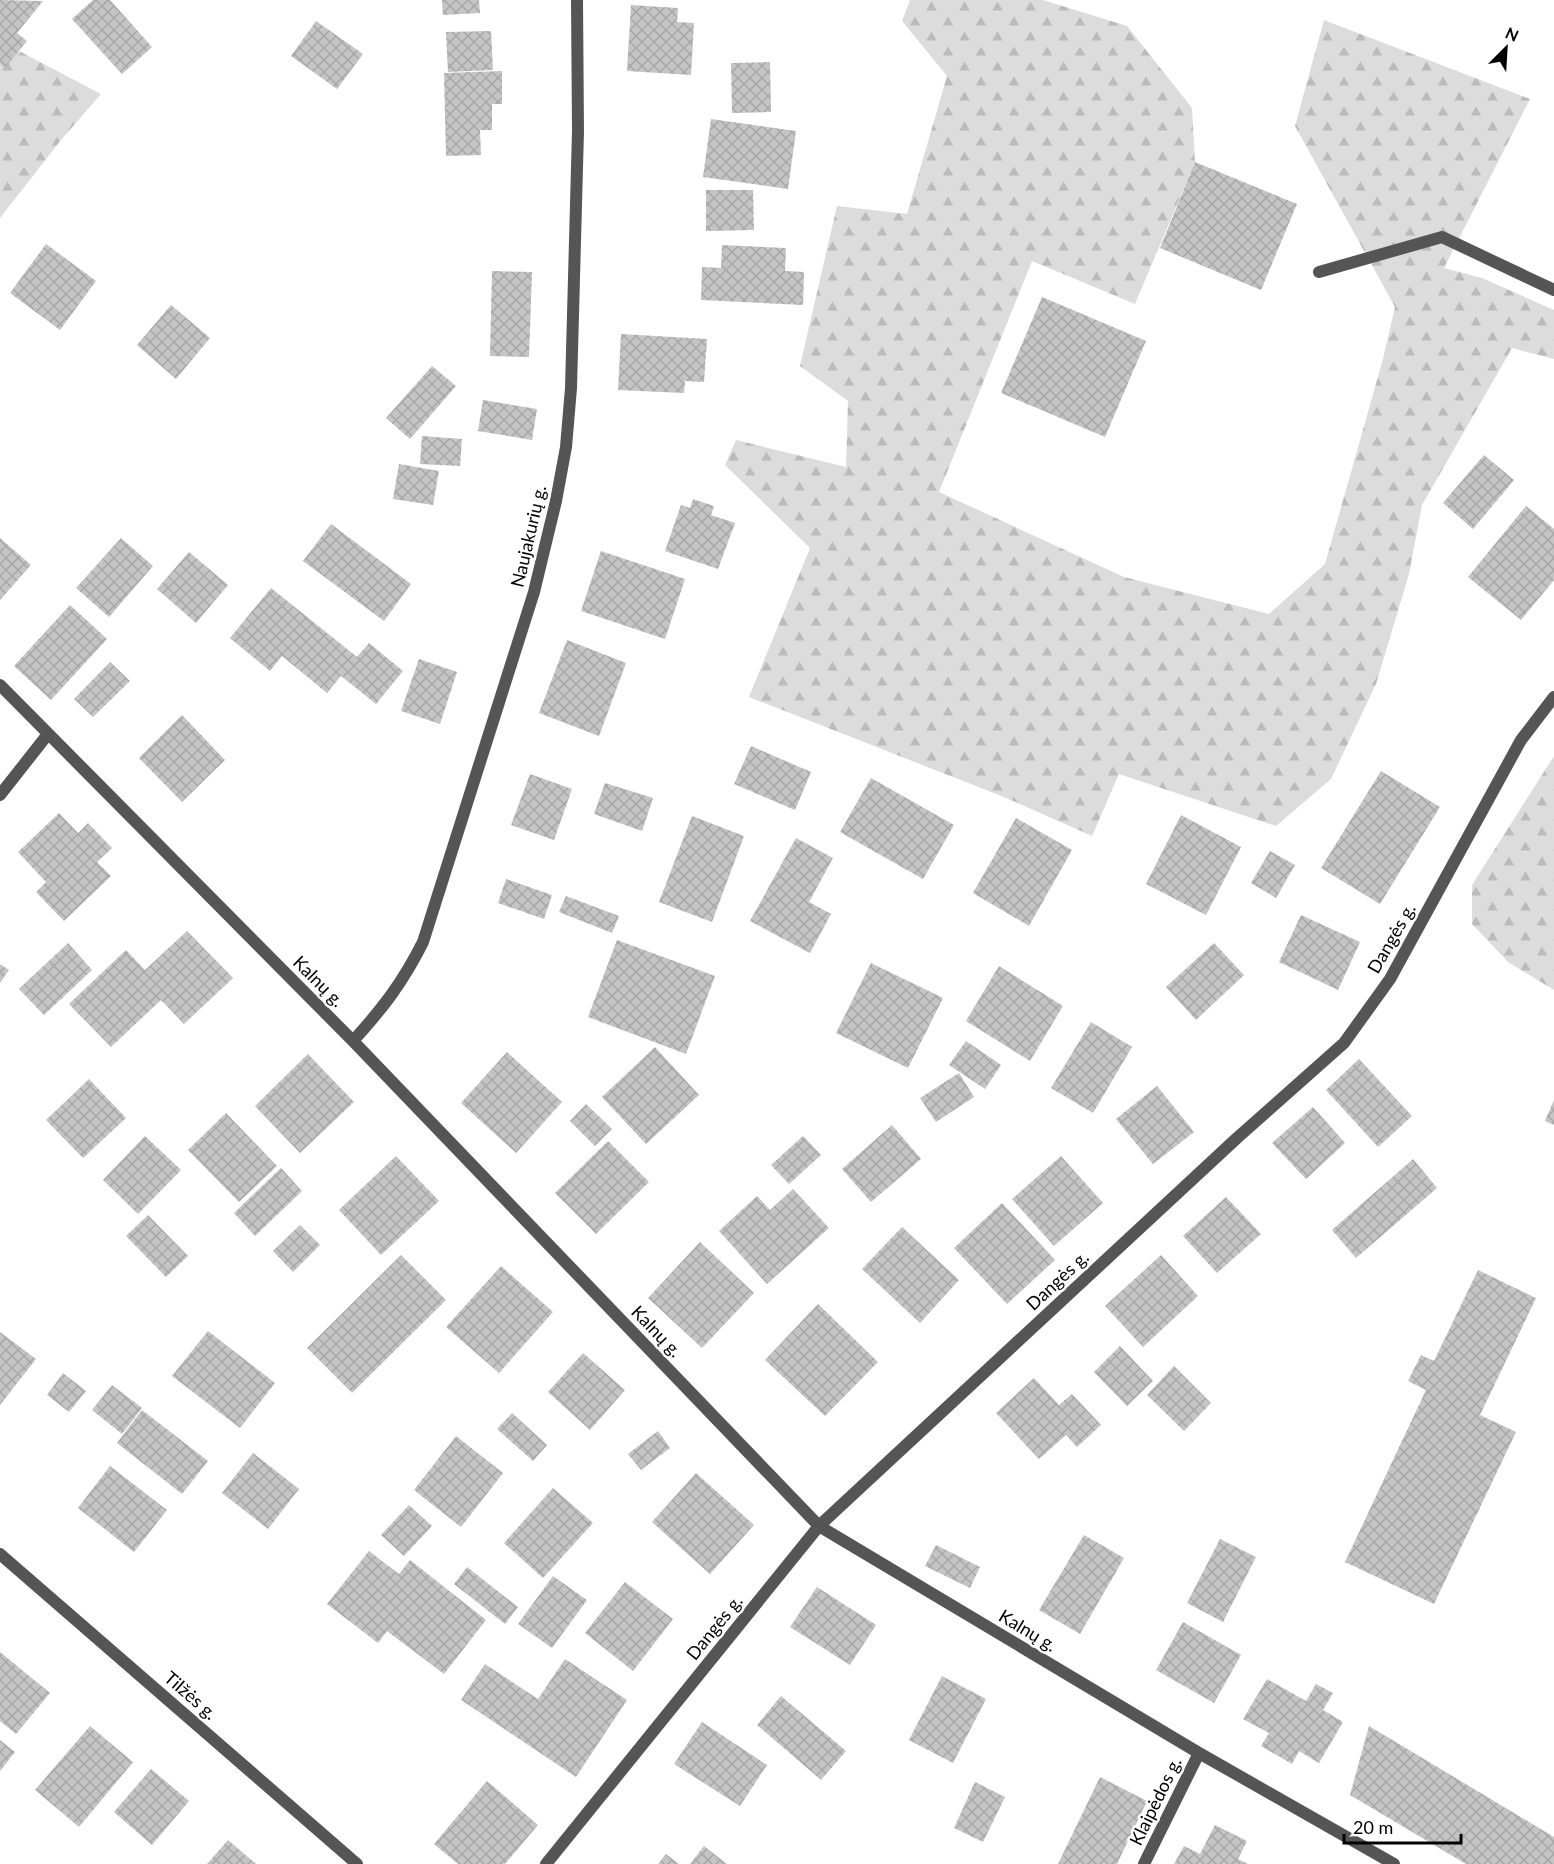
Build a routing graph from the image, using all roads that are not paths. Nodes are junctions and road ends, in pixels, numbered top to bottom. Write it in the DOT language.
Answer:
graph roads {
  1 [pos="577,0"];
  2 [pos="1319,272"];
  3 [pos="1554,290"];
  4 [pos="0,685"];
  5 [pos="1554,697"];
  6 [pos="48,734"];
  7 [pos="0,795"];
  8 [pos="353,1041"];
  9 [pos="819,1526"];
  10 [pos="0,1554"];
  11 [pos="1199,1753"];
  12 [pos="357,1864"];
  13 [pos="546,1864"];
  14 [pos="1144,1864"];
  15 [pos="1394,1864"];
  1 -- 8 [label="street, Naujakurių g."];
  2 -- 3 [label="street"];
  4 -- 6 [label="street, Kalnų g."];
  5 -- 9 [label="street, Dangės g."];
  6 -- 7 [label="street"];
  6 -- 8 [label="street, Kalnų g."];
  8 -- 9 [label="street, Kalnų g."];
  9 -- 11 [label="street, Kalnų g."];
  9 -- 13 [label="street, Dangės g."];
  10 -- 12 [label="street, Tilžės g."];
  11 -- 14 [label="street, Klaipėdos g."];
  11 -- 15 [label="street, Kalnų g."];
}
